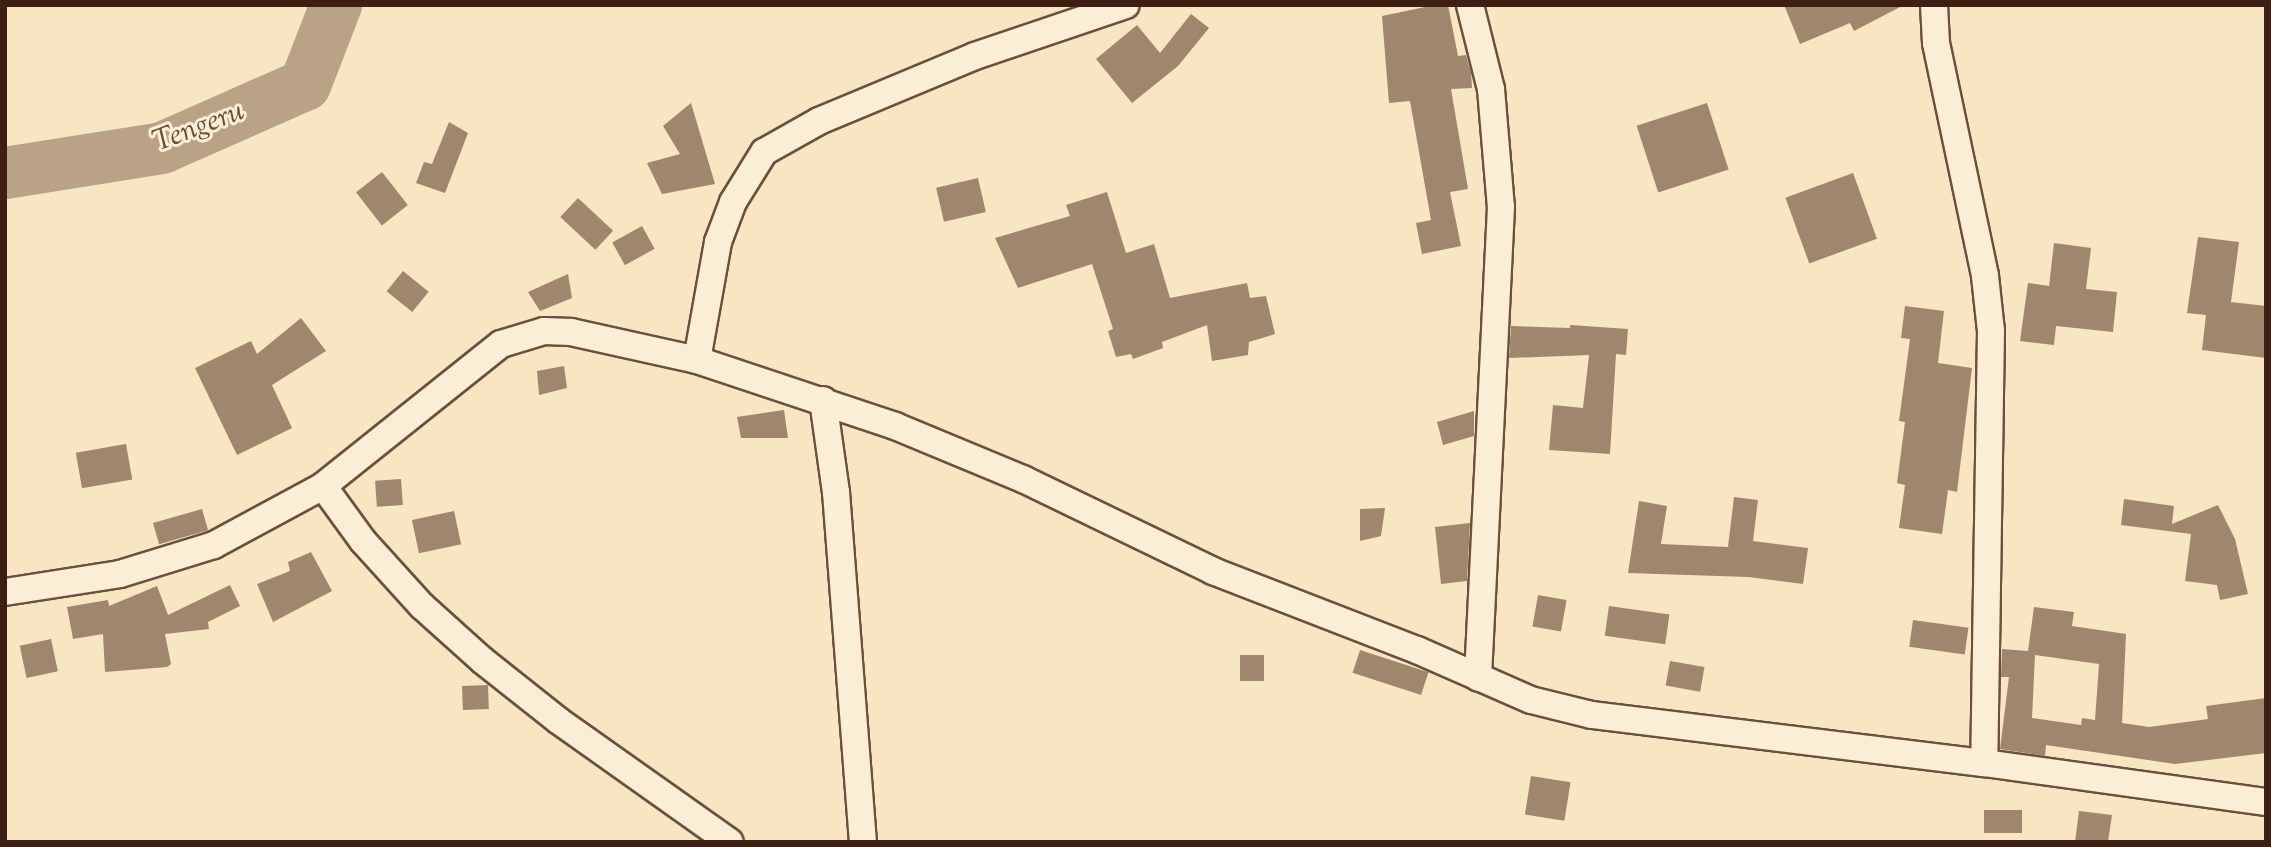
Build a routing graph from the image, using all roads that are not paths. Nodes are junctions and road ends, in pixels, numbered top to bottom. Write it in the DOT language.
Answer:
graph roads {
  1 [pos="1126,5"];
  2 [pos="1470,5"];
  3 [pos="1934,5"];
  4 [pos="697,360"];
  5 [pos="823,400"];
  6 [pos="323,486"];
  7 [pos="5,592"];
  8 [pos="1478,677"];
  9 [pos="1984,762"];
  10 [pos="2266,802"];
  11 [pos="730,842"];
  12 [pos="863,842"];
  1 -- 4 [label="street"];
  2 -- 8 [label="street"];
  3 -- 9 [label="street"];
  4 -- 5 [label="street"];
  4 -- 6 [label="street"];
  5 -- 8 [label="street"];
  5 -- 12 [label="street"];
  6 -- 7 [label="street"];
  6 -- 11 [label="street"];
  8 -- 9 [label="street"];
  9 -- 10 [label="street"];
}
